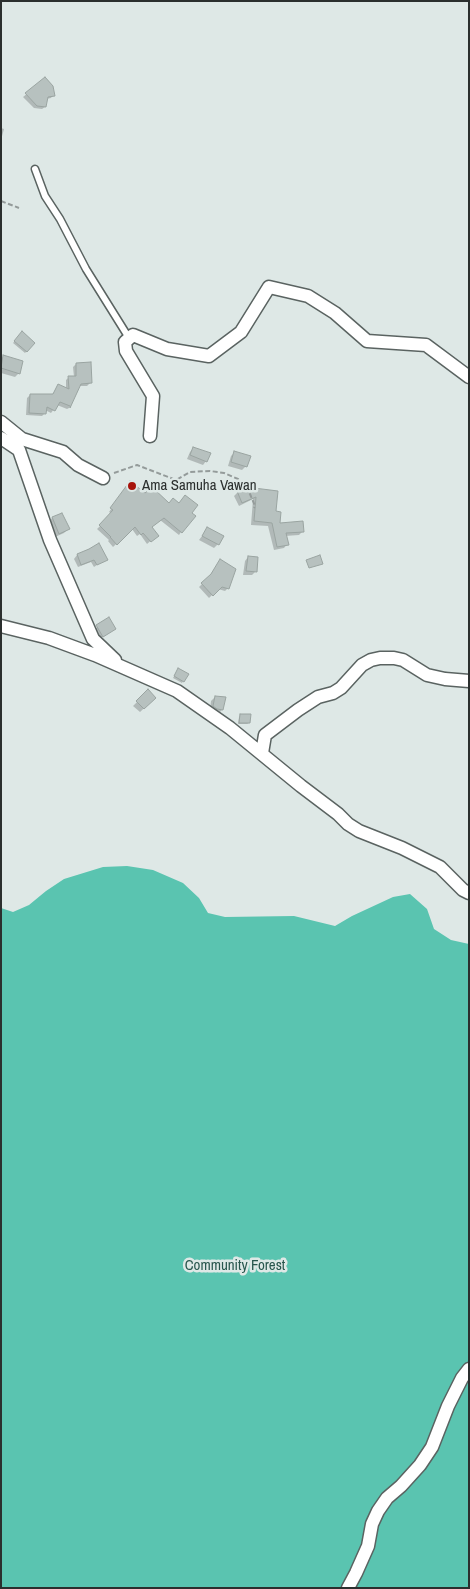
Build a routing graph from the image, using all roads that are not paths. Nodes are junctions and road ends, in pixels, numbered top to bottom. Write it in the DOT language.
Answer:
graph roads {
  1 [pos="35,169"];
  2 [pos="129,338"];
  3 [pos="469,377"];
  4 [pos="1,422"];
  5 [pos="150,436"];
  6 [pos="1,438"];
  7 [pos="102,478"];
  8 [pos="1,626"];
  9 [pos="122,667"];
  10 [pos="469,681"];
  11 [pos="262,753"];
  12 [pos="469,893"];
  13 [pos="469,1369"];
  14 [pos="348,1588"];
  1 -- 2 [label="lane"];
  2 -- 3 [label="street"];
  2 -- 5 [label="street"];
  4 -- 7 [label="street"];
  6 -- 9 [label="street"];
  8 -- 9 [label="street"];
  9 -- 11 [label="street"];
  10 -- 11 [label="street"];
  11 -- 12 [label="street"];
  13 -- 14 [label="street"];
}
